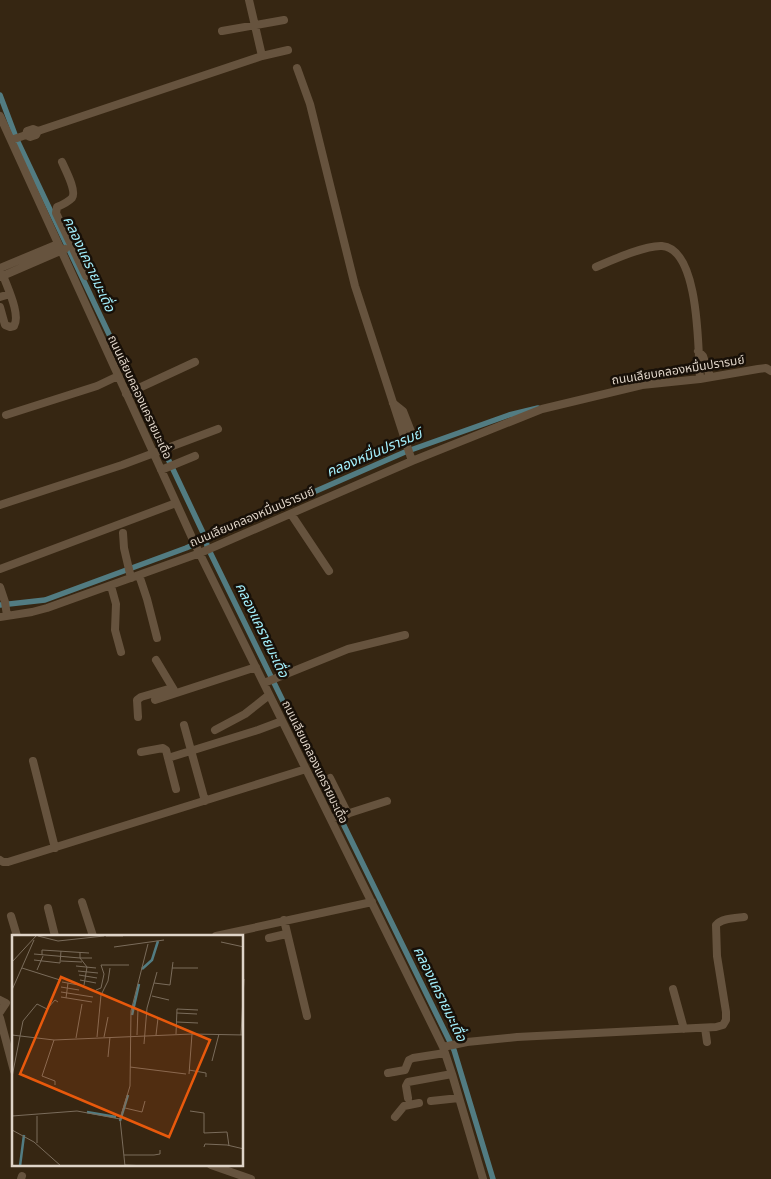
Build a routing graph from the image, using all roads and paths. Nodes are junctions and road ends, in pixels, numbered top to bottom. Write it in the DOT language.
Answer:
graph roads {
  1 [pos="249,0"];
  2 [pos="284,20"];
  3 [pos="255,25"];
  4 [pos="222,31"];
  5 [pos="288,50"];
  6 [pos="262,56"];
  7 [pos="297,68"];
  8 [pos="0,116"];
  9 [pos="17,138"];
  10 [pos="62,162"];
  11 [pos="64,248"];
  12 [pos="596,266"];
  13 [pos="1,273"];
  14 [pos="86,276"];
  15 [pos="10,294"];
  16 [pos="0,297"];
  17 [pos="0,307"];
  18 [pos="195,362"];
  19 [pos="771,370"];
  20 [pos="704,374"];
  21 [pos="118,376"];
  22 [pos="131,391"];
  23 [pos="393,403"];
  24 [pos="6,415"];
  25 [pos="218,429"];
  26 [pos="412,434"];
  27 [pos="159,452"];
  28 [pos="195,456"];
  29 [pos="411,457"];
  30 [pos="166,468"];
  31 [pos="176,502"];
  32 [pos="0,504"];
  33 [pos="291,514"];
  34 [pos="123,532"];
  35 [pos="201,548"];
  36 [pos="0,569"];
  37 [pos="329,571"];
  38 [pos="129,572"];
  39 [pos="139,575"];
  40 [pos="111,586"];
  41 [pos="0,587"];
  42 [pos="5,611"];
  43 [pos="405,635"];
  44 [pos="157,638"];
  45 [pos="121,652"];
  46 [pos="156,660"];
  47 [pos="256,667"];
  48 [pos="269,681"];
  49 [pos="174,690"];
  50 [pos="269,695"];
  51 [pos="155,700"];
  52 [pos="138,717"];
  53 [pos="282,721"];
  54 [pos="184,726"];
  55 [pos="215,730"];
  56 [pos="191,751"];
  57 [pos="141,752"];
  58 [pos="168,758"];
  59 [pos="33,761"];
  60 [pos="306,769"];
  61 [pos="330,778"];
  62 [pos="176,789"];
  63 [pos="205,801"];
  64 [pos="387,801"];
  65 [pos="339,816"];
  66 [pos="54,848"];
  67 [pos="0,860"];
  68 [pos="82,902"];
  69 [pos="372,902"];
  70 [pos="48,908"];
  71 [pos="11,916"];
  72 [pos="744,917"];
  73 [pos="284,920"];
  74 [pos="286,934"];
  75 [pos="17,935"];
  76 [pos="56,935"];
  77 [pos="93,935"];
  78 [pos="220,935"];
  79 [pos="269,938"];
  80 [pos="673,989"];
  81 [pos="308,1016"];
  82 [pos="0,1018"];
  83 [pos="705,1028"];
  84 [pos="684,1029"];
  85 [pos="707,1042"];
  86 [pos="447,1048"];
  87 [pos="12,1063"];
  88 [pos="388,1073"];
  89 [pos="452,1074"];
  90 [pos="408,1098"];
  91 [pos="459,1098"];
  92 [pos="431,1101"];
  93 [pos="419,1102"];
  94 [pos="395,1117"];
  95 [pos="214,1166"];
  96 [pos="251,1179"];
  97 [pos="483,1179"];
  1 -- 3 [label="street"];
  2 -- 3 [label="street"];
  3 -- 4 [label="street"];
  3 -- 6 [label="street"];
  5 -- 6 [label="street"];
  6 -- 9 [label="street"];
  7 -- 23 [label="street"];
  8 -- 9 [label="street, ถนนเลียบคลองแครายมะเดื่อ"];
  9 -- 11 [label="street, ถนนเลียบคลองแครายมะเดื่อ"];
  10 -- 11 [label="street"];
  11 -- 13 [label="street"];
  11 -- 14 [label="street"];
  11 -- 21 [label="street, ถนนเลียบคลองแครายมะเดื่อ"];
  12 -- 20 [label="street"];
  13 -- 15 [label="street"];
  15 -- 16 [label="street"];
  15 -- 17 [label="street"];
  18 -- 22 [label="street"];
  19 -- 20 [label="street, ถนนเลียบคลองหมื่นปรารมย์"];
  20 -- 29 [label="street, ถนนเลียบคลองหมื่นปรารมย์"];
  21 -- 22 [label="street, ถนนเลียบคลองแครายมะเดื่อ"];
  21 -- 24 [label="street"];
  22 -- 27 [label="street, ถนนเลียบคลองแครายมะเดื่อ"];
  23 -- 26 [label="street"];
  23 -- 29 [label="street"];
  25 -- 27 [label="street"];
  27 -- 30 [label="street, ถนนเลียบคลองแครายมะเดื่อ"];
  27 -- 32 [label="street"];
  28 -- 30 [label="street"];
  29 -- 33 [label="street, ถนนเลียบคลองหมื่นปรารมย์"];
  30 -- 31 [label="street, ถนนเลียบคลองแครายมะเดื่อ"];
  31 -- 35 [label="street, ถนนเลียบคลองแครายมะเดื่อ"];
  31 -- 36 [label="street"];
  33 -- 35 [label="street, ถนนเลียบคลองหมื่นปรารมย์"];
  33 -- 37 [label="street"];
  34 -- 38 [label="street"];
  35 -- 39 [label="street, ถนนเลียบคลองหมื่นปรารมย์"];
  35 -- 47 [label="street, ถนนเลียบคลองแครายมะเดื่อ"];
  38 -- 39 [label="street, ถนนเลียบคลองหมื่นปรารมย์"];
  38 -- 40 [label="street, ถนนเลียบคลองหมื่นปรารมย์"];
  39 -- 44 [label="street"];
  40 -- 42 [label="street, ถนนเลียบคลองหมื่นปรารมย์"];
  40 -- 45 [label="street"];
  41 -- 42 [label="street"];
  43 -- 48 [label="street"];
  46 -- 49 [label="street"];
  47 -- 48 [label="street, ถนนเลียบคลองแครายมะเดื่อ"];
  47 -- 49 [label="street"];
  48 -- 50 [label="street, ถนนเลียบคลองแครายมะเดื่อ"];
  49 -- 51 [label="street"];
  49 -- 52 [label="street"];
  50 -- 53 [label="street, ถนนเลียบคลองแครายมะเดื่อ"];
  50 -- 55 [label="street"];
  53 -- 56 [label="street"];
  53 -- 60 [label="street, ถนนเลียบคลองแครายมะเดื่อ"];
  54 -- 56 [label="street"];
  56 -- 58 [label="street"];
  56 -- 63 [label="street"];
  57 -- 58 [label="street"];
  58 -- 62 [label="street"];
  59 -- 66 [label="street"];
  60 -- 63 [label="street"];
  60 -- 65 [label="street, ถนนเลียบคลองแครายมะเดื่อ"];
  61 -- 65 [label="street"];
  63 -- 66 [label="street"];
  64 -- 65 [label="street"];
  65 -- 69 [label="street, ถนนเลียบคลองแครายมะเดื่อ"];
  66 -- 67 [label="street"];
  68 -- 77 [label="street"];
  69 -- 73 [label="street"];
  69 -- 86 [label="street, ถนนเลียบคลองแครายมะเดื่อ"];
  70 -- 76 [label="street"];
  71 -- 75 [label="street"];
  72 -- 83 [label="street"];
  73 -- 74 [label="street"];
  73 -- 78 [label="street"];
  74 -- 79 [label="street"];
  74 -- 81 [label="street"];
  80 -- 84 [label="street"];
  82 -- 87 [label="street"];
  83 -- 84 [label="street"];
  83 -- 85 [label="street"];
  84 -- 86 [label="street"];
  86 -- 88 [label="street"];
  86 -- 89 [label="street, ถนนเลียบคลองแครายมะเดื่อ"];
  89 -- 90 [label="street"];
  89 -- 91 [label="street, ถนนเลียบคลองแครายมะเดื่อ"];
  91 -- 92 [label="street"];
  91 -- 97 [label="street, ถนนเลียบคลองแครายมะเดื่อ"];
  93 -- 94 [label="street"];
  95 -- 96 [label="street"];
}
